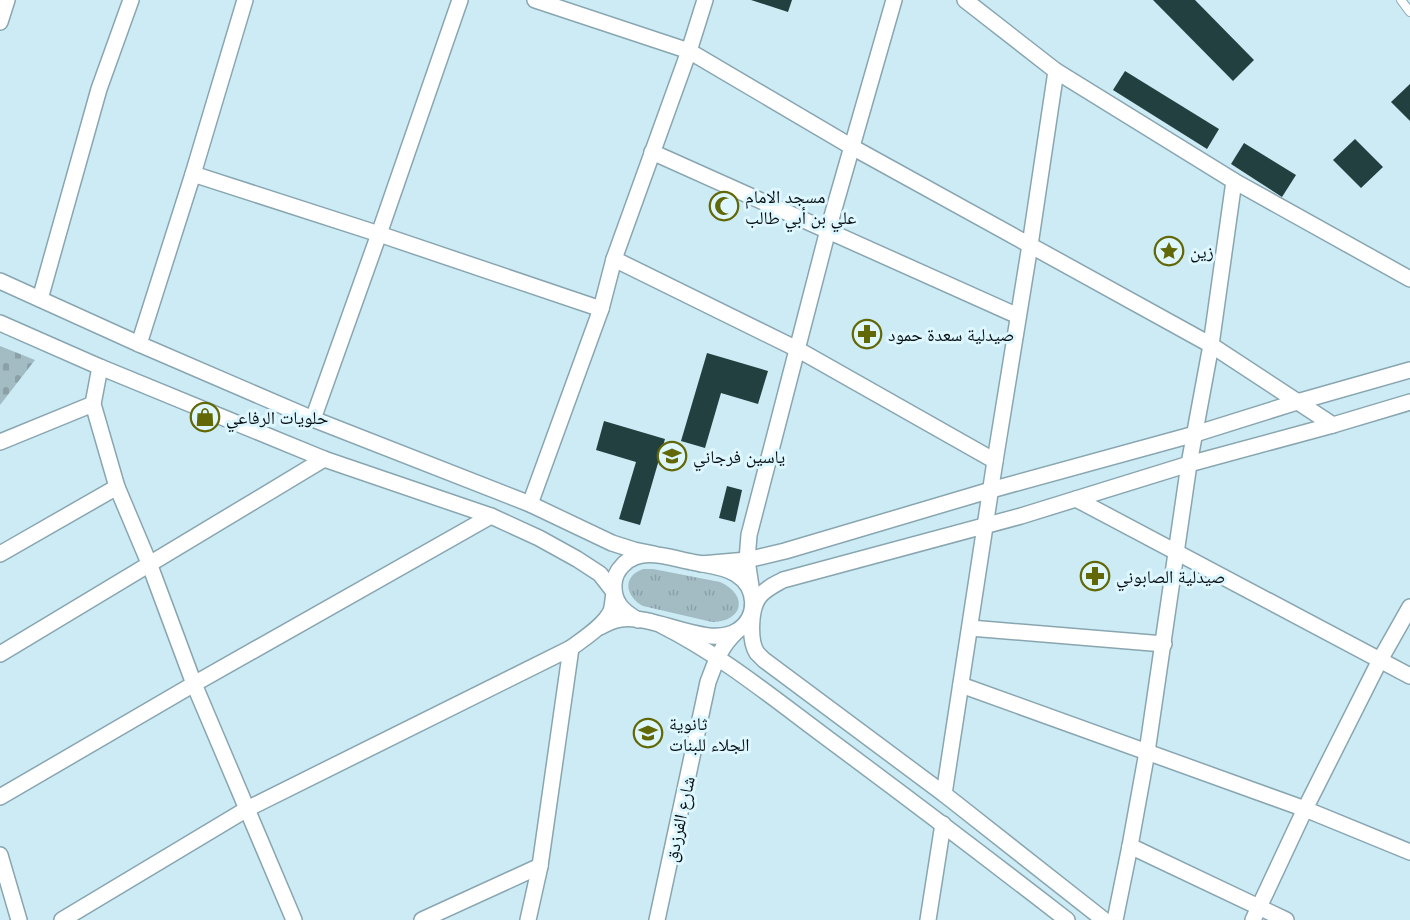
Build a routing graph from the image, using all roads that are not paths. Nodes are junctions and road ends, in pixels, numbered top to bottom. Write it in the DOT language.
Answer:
graph roads {
  1 [pos="7,0"];
  2 [pos="131,0"];
  3 [pos="245,0"];
  4 [pos="460,0"];
  5 [pos="535,0"];
  6 [pos="705,0"];
  7 [pos="894,0"];
  8 [pos="965,0"];
  9 [pos="1401,0"];
  10 [pos="1410,12"];
  11 [pos="0,22"];
  12 [pos="689,51"];
  13 [pos="1056,71"];
  14 [pos="852,147"];
  15 [pos="652,152"];
  16 [pos="193,174"];
  17 [pos="1234,181"];
  18 [pos="828,230"];
  19 [pos="379,234"];
  20 [pos="1030,245"];
  21 [pos="614,259"];
  22 [pos="1410,279"];
  23 [pos="0,281"];
  24 [pos="40,299"];
  25 [pos="601,309"];
  26 [pos="1018,316"];
  27 [pos="0,323"];
  28 [pos="139,344"];
  29 [pos="1211,345"];
  30 [pos="797,349"];
  31 [pos="100,367"];
  32 [pos="1410,370"];
  33 [pos="1298,402"];
  34 [pos="1410,402"];
  35 [pos="93,404"];
  36 [pos="313,419"];
  37 [pos="1333,425"];
  38 [pos="1195,434"];
  39 [pos="0,442"];
  40 [pos="324,459"];
  41 [pos="995,461"];
  42 [pos="1189,464"];
  43 [pos="117,487"];
  44 [pos="991,490"];
  45 [pos="1076,499"];
  46 [pos="530,504"];
  47 [pos="491,516"];
  48 [pos="986,525"];
  49 [pos="748,535"];
  50 [pos="0,554"];
  51 [pos="654,554"];
  52 [pos="1177,554"];
  53 [pos="747,560"];
  54 [pos="149,563"];
  55 [pos="706,564"];
  56 [pos="614,592"];
  57 [pos="752,592"];
  58 [pos="1410,607"];
  59 [pos="753,609"];
  60 [pos="638,620"];
  61 [pos="661,625"];
  62 [pos="970,628"];
  63 [pos="595,630"];
  64 [pos="738,630"];
  65 [pos="689,639"];
  66 [pos="1164,644"];
  67 [pos="571,648"];
  68 [pos="0,654"];
  69 [pos="718,657"];
  70 [pos="1380,660"];
  71 [pos="1410,676"];
  72 [pos="708,682"];
  73 [pos="194,684"];
  74 [pos="961,685"];
  75 [pos="1147,752"];
  76 [pos="944,794"];
  77 [pos="0,797"];
  78 [pos="247,808"];
  79 [pos="1305,809"];
  80 [pos="943,824"];
  81 [pos="1130,846"];
  82 [pos="1410,852"];
  83 [pos="0,855"];
  84 [pos="540,867"];
  85 [pos="1256,914"];
  86 [pos="19,920"];
  87 [pos="62,920"];
  88 [pos="294,920"];
  89 [pos="422,920"];
  90 [pos="528,920"];
  91 [pos="657,920"];
  92 [pos="928,920"];
  93 [pos="1067,920"];
  94 [pos="1104,920"];
  95 [pos="1115,920"];
  96 [pos="1286,920"];
  1 -- 11 [label="street"];
  2 -- 24 [label="street"];
  3 -- 16 [label="street"];
  4 -- 19 [label="street"];
  5 -- 12 [label="street"];
  6 -- 12 [label="street"];
  7 -- 14 [label="street"];
  8 -- 13 [label="street"];
  9 -- 10 [label="lane"];
  12 -- 14 [label="street"];
  12 -- 15 [label="street"];
  13 -- 17 [label="street"];
  13 -- 20 [label="street"];
  14 -- 18 [label="street"];
  14 -- 20 [label="street"];
  15 -- 18 [label="street"];
  15 -- 21 [label="street"];
  16 -- 19 [label="street"];
  16 -- 28 [label="street"];
  17 -- 22 [label="street"];
  17 -- 29 [label="street"];
  18 -- 26 [label="street"];
  18 -- 30 [label="street"];
  19 -- 25 [label="street"];
  19 -- 36 [label="street"];
  20 -- 26 [label="street"];
  20 -- 29 [label="street"];
  21 -- 25 [label="street"];
  21 -- 30 [label="street"];
  23 -- 24 [label="street"];
  24 -- 28 [label="street"];
  25 -- 46 [label="street"];
  26 -- 41 [label="street"];
  27 -- 31 [label="street"];
  28 -- 36 [label="street"];
  29 -- 33 [label="street"];
  29 -- 38 [label="street"];
  30 -- 41 [label="street"];
  30 -- 49 [label="street"];
  31 -- 35 [label="street"];
  31 -- 40 [label="street"];
  32 -- 33 [label="street"];
  33 -- 37 [label="street"];
  33 -- 38 [label="street"];
  34 -- 37 [label="street"];
  35 -- 39 [label="street"];
  35 -- 43 [label="street"];
  36 -- 46 [label="street"];
  37 -- 42 [label="street"];
  38 -- 42 [label="street"];
  38 -- 44 [label="street"];
  40 -- 47 [label="street"];
  40 -- 54 [label="street"];
  41 -- 44 [label="street"];
  42 -- 45 [label="street"];
  42 -- 52 [label="street"];
  43 -- 50 [label="street"];
  43 -- 54 [label="street"];
  44 -- 48 [label="street"];
  44 -- 53 [label="street"];
  45 -- 48 [label="street"];
  45 -- 52 [label="street"];
  46 -- 51 [label="street"];
  47 -- 56 [label="street"];
  47 -- 73 [label="street"];
  48 -- 59 [label="street"];
  48 -- 62 [label="street"];
  49 -- 53 [label="street"];
  49 -- 55 [label="street"];
  51 -- 55 [label="street"];
  51 -- 56 [label="street"];
  52 -- 66 [label="street"];
  52 -- 70 [label="street"];
  53 -- 55 [label="street"];
  53 -- 57 [label="street"];
  54 -- 68 [label="street"];
  54 -- 73 [label="street"];
  55 -- 57 [label="street"];
  56 -- 60 [label="street"];
  56 -- 63 [label="street"];
  57 -- 59 [label="street"];
  58 -- 70 [label="street"];
  59 -- 64 [label="street"];
  59 -- 76 [label="street"];
  60 -- 61 [label="street"];
  60 -- 63 [label="street"];
  61 -- 64 [label="street"];
  61 -- 65 [label="street"];
  62 -- 66 [label="street"];
  62 -- 74 [label="street"];
  63 -- 67 [label="street"];
  64 -- 69 [label="street"];
  65 -- 69 [label="street"];
  65 -- 72 [label="street"];
  66 -- 75 [label="street"];
  67 -- 78 [label="street"];
  67 -- 84 [label="street"];
  69 -- 72 [label="street"];
  69 -- 80 [label="street"];
  70 -- 71 [label="street"];
  70 -- 79 [label="street"];
  72 -- 91 [label="street, شارع الفرزدق"];
  73 -- 77 [label="street"];
  73 -- 78 [label="street"];
  74 -- 75 [label="street"];
  74 -- 76 [label="street"];
  75 -- 79 [label="street"];
  75 -- 81 [label="street"];
  76 -- 94 [label="street"];
  78 -- 87 [label="street"];
  78 -- 88 [label="street"];
  79 -- 82 [label="street"];
  79 -- 85 [label="street"];
  80 -- 92 [label="street"];
  80 -- 93 [label="street"];
  81 -- 85 [label="street"];
  81 -- 95 [label="street"];
  83 -- 86 [label="street"];
  84 -- 89 [label="street"];
  84 -- 90 [label="street"];
  85 -- 96 [label="street"];
}
